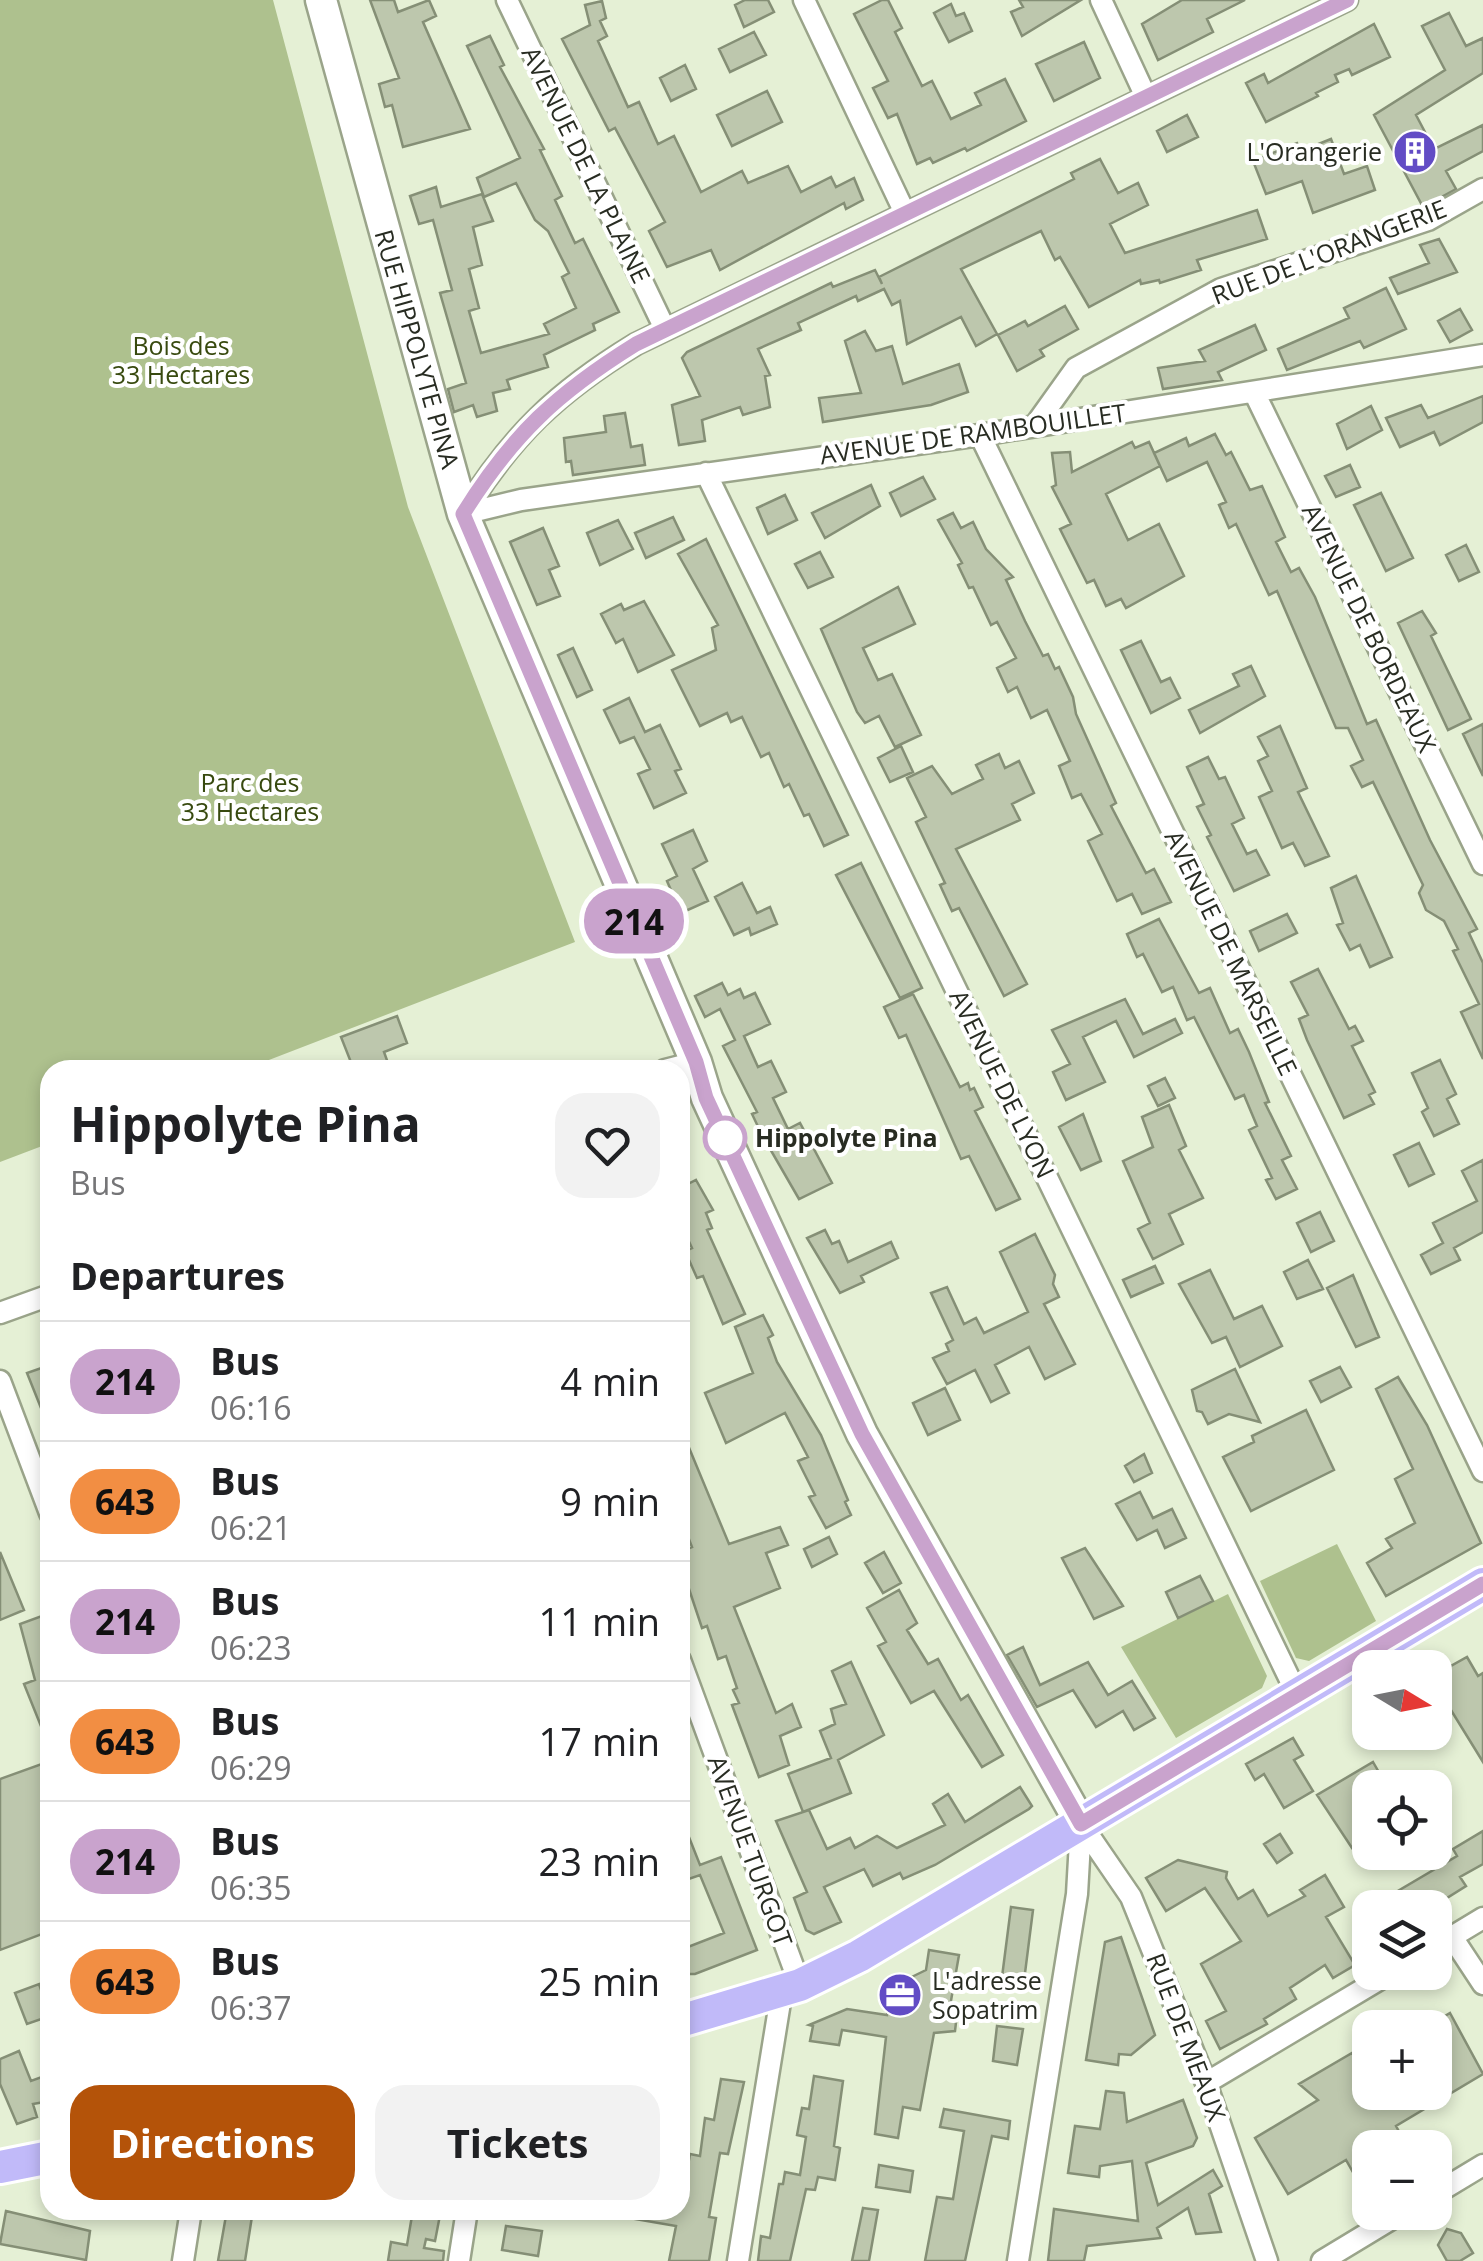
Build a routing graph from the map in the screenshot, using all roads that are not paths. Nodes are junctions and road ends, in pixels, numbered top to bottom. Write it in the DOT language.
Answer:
graph roads {
  1 [pos="320,0"];
  2 [pos="506,0"];
  3 [pos="804,0"];
  4 [pos="1101,0"];
  5 [pos="1347,0"];
  6 [pos="1146,97"];
  7 [pos="1483,190"];
  8 [pos="904,211"];
  9 [pos="665,329"];
  10 [pos="1483,355"];
  11 [pos="1254,392"];
  12 [pos="1036,424"];
  13 [pos="980,435"];
  14 [pos="706,473"];
  15 [pos="463,514"];
  16 [pos="1483,864"];
  17 [pos="696,1062"];
  18 [pos="690,1064"];
  19 [pos="40,1299"];
  20 [pos="0,1314"];
  21 [pos="0,1380"];
  22 [pos="1483,1471"];
  23 [pos="40,1487"];
  24 [pos="1483,1584"];
  25 [pos="690,1689"];
  26 [pos="1297,1694"];
  27 [pos="1081,1824"];
  28 [pos="1483,1918"];
  29 [pos="1452,1937"];
  30 [pos="1452,1951"];
  31 [pos="1483,1984"];
  32 [pos="791,1987"];
  33 [pos="1362,1990"];
  34 [pos="690,2018"];
  35 [pos="1206,2083"];
  36 [pos="40,2158"];
  37 [pos="1,2164"];
  38 [pos="1483,2165"];
  39 [pos="1452,2184"];
  40 [pos="190,2220"];
  41 [pos="465,2220"];
  42 [pos="1373,2230"];
  43 [pos="184,2261"];
  44 [pos="459,2261"];
  45 [pos="738,2261"];
  46 [pos="1018,2261"];
  47 [pos="1267,2261"];
  48 [pos="1322,2261"];
  1 -- 15 [label="main road, RUE HIPPOLYTE PINA"];
  2 -- 9 [label="street, AVENUE DE LA PLAINE"];
  3 -- 8 [label="street"];
  4 -- 6 [label="street"];
  5 -- 6 [label="street"];
  6 -- 8 [label="street"];
  7 -- 12 [label="street, RUE DE L'ORANGERIE"];
  8 -- 9 [label="street"];
  9 -- 15 [label="street"];
  10 -- 11 [label="street, AVENUE DE RAMBOUILLET"];
  11 -- 12 [label="street, AVENUE DE RAMBOUILLET"];
  11 -- 16 [label="street, AVENUE DE BORDEAUX"];
  12 -- 13 [label="street, AVENUE DE RAMBOUILLET"];
  13 -- 14 [label="street, AVENUE DE RAMBOUILLET"];
  13 -- 22 [label="street, AVENUE DE MARSEILLE"];
  14 -- 15 [label="street, AVENUE DE RAMBOUILLET"];
  14 -- 26 [label="street, AVENUE DE LYON"];
  15 -- 17 [label="main road, RUE HIPPOLYTE PINA"];
  17 -- 18 [label="street"];
  17 -- 27 [label="main road, RUE HIPPOLYTE PINA"];
  19 -- 20 [label="street"];
  21 -- 23 [label="street"];
  24 -- 26 [label="main road"];
  25 -- 32 [label="street, AVENUE TURGOT"];
  26 -- 27 [label="main road"];
  27 -- 32 [label="main road"];
  27 -- 35 [label="street, RUE DE MEAUX"];
  27 -- 46 [label="street"];
  28 -- 29 [label="street"];
  30 -- 31 [label="street"];
  32 -- 34 [label="main road"];
  32 -- 45 [label="street"];
  33 -- 35 [label="street"];
  35 -- 47 [label="street, RUE DE MEAUX"];
  36 -- 37 [label="main road"];
  38 -- 39 [label="street"];
  40 -- 43 [label="street"];
  41 -- 44 [label="street"];
  42 -- 48 [label="street"];
}
